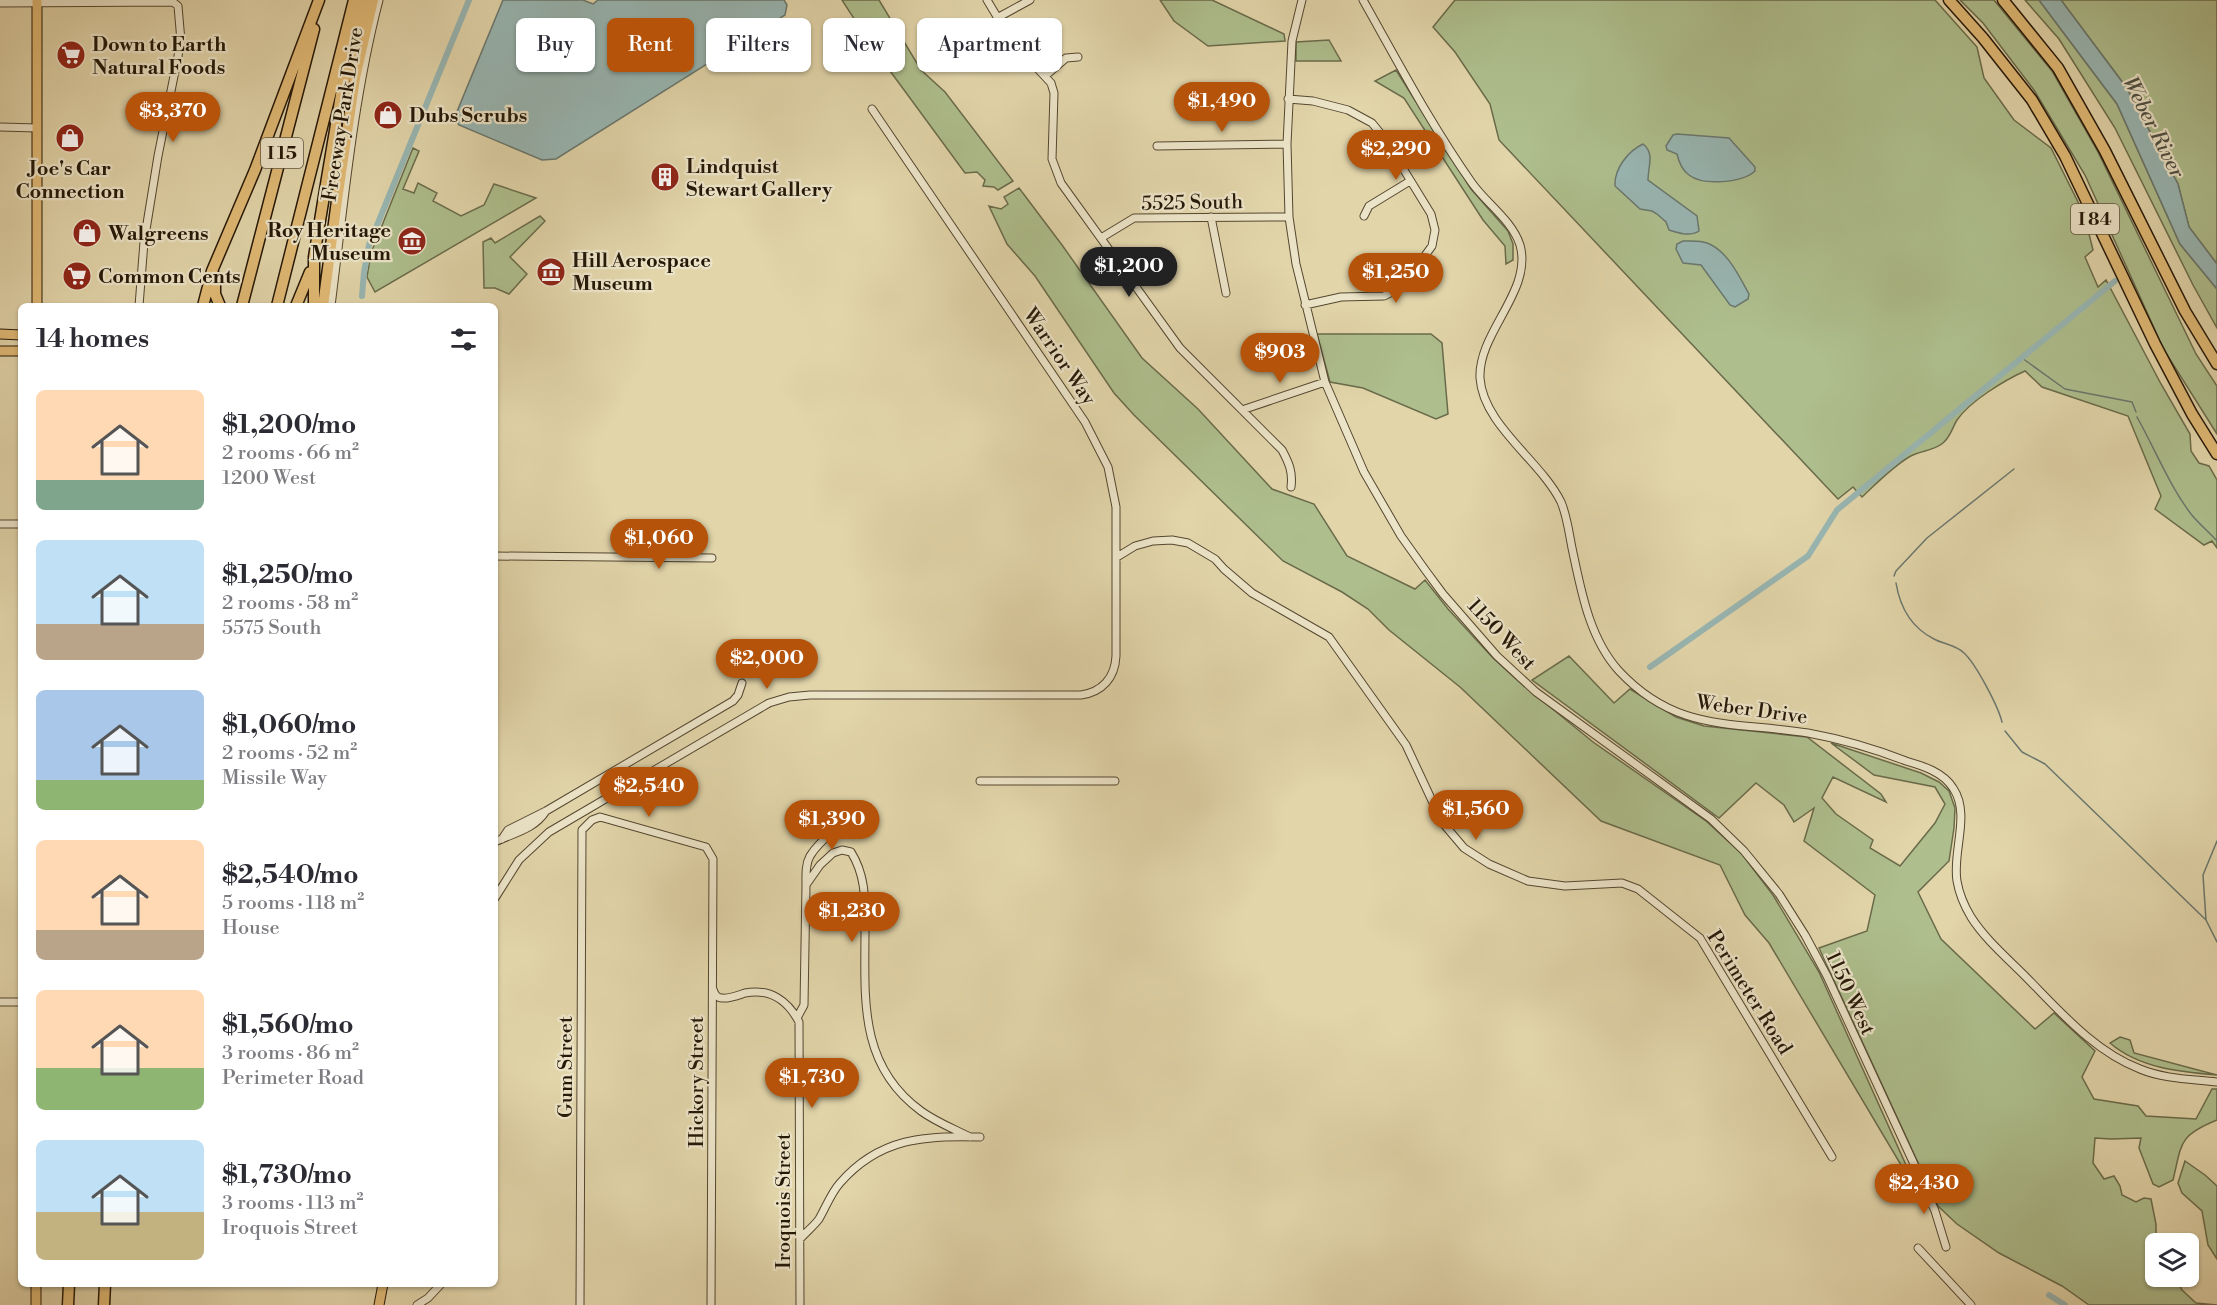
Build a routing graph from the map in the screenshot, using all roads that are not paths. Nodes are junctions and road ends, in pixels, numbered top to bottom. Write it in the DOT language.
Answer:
graph roads {
  1 [pos="321,0"];
  2 [pos="354,0"];
  3 [pos="364,0"];
  4 [pos="373,0"];
  5 [pos="379,0"];
  6 [pos="987,0"];
  7 [pos="1030,0"];
  8 [pos="1302,0"];
  9 [pos="1363,0"];
  10 [pos="1949,0"];
  11 [pos="2003,0"];
  12 [pos="37,1"];
  13 [pos="0,3"];
  14 [pos="997,18"];
  15 [pos="1077,57"];
  16 [pos="1041,72"];
  17 [pos="1045,76"];
  18 [pos="1288,99"];
  19 [pos="872,109"];
  20 [pos="0,127"];
  21 [pos="37,128"];
  22 [pos="1287,144"];
  23 [pos="1158,146"];
  24 [pos="1410,181"];
  25 [pos="1364,216"];
  26 [pos="1289,217"];
  27 [pos="1211,218"];
  28 [pos="1101,238"];
  29 [pos="315,257"];
  30 [pos="215,264"];
  31 [pos="1226,293"];
  32 [pos="37,303"];
  33 [pos="139,303"];
  34 [pos="204,303"];
  35 [pos="219,303"];
  36 [pos="243,303"];
  37 [pos="278,303"];
  38 [pos="297,303"];
  39 [pos="314,303"];
  40 [pos="323,303"];
  41 [pos="331,303"];
  42 [pos="1305,305"];
  43 [pos="0,334"];
  44 [pos="18,334"];
  45 [pos="0,351"];
  46 [pos="18,351"];
  47 [pos="2217,364"];
  48 [pos="1325,382"];
  49 [pos="1242,410"];
  50 [pos="2217,454"];
  51 [pos="1291,487"];
  52 [pos="0,524"];
  53 [pos="18,524"];
  54 [pos="498,556"];
  55 [pos="1117,557"];
  56 [pos="712,558"];
  57 [pos="742,683"];
  58 [pos="1115,781"];
  59 [pos="980,782"];
  60 [pos="859,817"];
  61 [pos="582,830"];
  62 [pos="498,840"];
  63 [pos="806,885"];
  64 [pos="498,893"];
  65 [pos="713,989"];
  66 [pos="0,1002"];
  67 [pos="18,1002"];
  68 [pos="797,1018"];
  69 [pos="2217,1082"];
  70 [pos="970,1137"];
  71 [pos="980,1137"];
  72 [pos="1832,1157"];
  73 [pos="800,1239"];
  74 [pos="1946,1247"];
  75 [pos="1918,1248"];
  76 [pos="36,1287"];
  77 [pos="69,1287"];
  78 [pos="105,1287"];
  79 [pos="378,1287"];
  80 [pos="382,1287"];
  81 [pos="438,1287"];
  82 [pos="36,1305"];
  83 [pos="68,1305"];
  84 [pos="105,1305"];
  85 [pos="379,1305"];
  86 [pos="417,1305"];
  87 [pos="580,1305"];
  88 [pos="711,1305"];
  89 [pos="800,1305"];
  90 [pos="1971,1305"];
  1 -- 30 [label="highway"];
  1 -- 36 [label="highway, I 15"];
  2 -- 37 [label="highway, I 15"];
  3 -- 29 [label="highway"];
  4 -- 40 [label="highway"];
  5 -- 41 [label="street, Freeway Park Drive"];
  6 -- 14 [label="street"];
  7 -- 14 [label="street"];
  8 -- 18 [label="street, 1150 West"];
  9 -- 69 [label="street, Weber Drive"];
  10 -- 50 [label="highway, I 84"];
  11 -- 47 [label="highway, I 84"];
  12 -- 13 [label="street"];
  12 -- 21 [label="main road"];
  12 -- 33 [label="street"];
  15 -- 17 [label="street"];
  16 -- 17 [label="street"];
  17 -- 28 [label="street"];
  18 -- 22 [label="street, 1150 West"];
  18 -- 24 [label="street"];
  19 -- 55 [label="street, Warrior Way"];
  20 -- 21 [label="street"];
  21 -- 32 [label="main road"];
  22 -- 23 [label="street"];
  22 -- 26 [label="street, 1150 West"];
  24 -- 25 [label="street"];
  24 -- 42 [label="street"];
  26 -- 27 [label="street, 5525 South"];
  26 -- 42 [label="street, 1150 West"];
  27 -- 28 [label="street, 5525 South"];
  27 -- 31 [label="street"];
  28 -- 49 [label="street"];
  29 -- 38 [label="highway"];
  29 -- 39 [label="highway"];
  30 -- 34 [label="highway"];
  30 -- 35 [label="highway"];
  42 -- 48 [label="street, 1150 West"];
  43 -- 44 [label="main road"];
  45 -- 46 [label="main road"];
  48 -- 49 [label="street"];
  48 -- 74 [label="street, 1150 West"];
  49 -- 51 [label="street"];
  52 -- 53 [label="street"];
  54 -- 56 [label="street"];
  55 -- 64 [label="street, Warrior Way"];
  55 -- 72 [label="street, Perimeter Road"];
  57 -- 62 [label="street"];
  58 -- 59 [label="street"];
  60 -- 63 [label="street, Iroquois Street"];
  61 -- 65 [label="street, Hickory Street"];
  61 -- 87 [label="street, Gum Street"];
  63 -- 68 [label="street, Iroquois Street"];
  63 -- 70 [label="street"];
  65 -- 68 [label="street"];
  65 -- 88 [label="street, Hickory Street"];
  66 -- 67 [label="street"];
  68 -- 73 [label="street, Iroquois Street"];
  70 -- 71 [label="street"];
  70 -- 73 [label="street"];
  73 -- 89 [label="street, Iroquois Street"];
  75 -- 90 [label="street"];
  76 -- 82 [label="main road"];
  77 -- 83 [label="highway"];
  78 -- 84 [label="highway"];
  79 -- 85 [label="main road"];
  80 -- 85 [label="main road"];
  81 -- 86 [label="street"];
}
